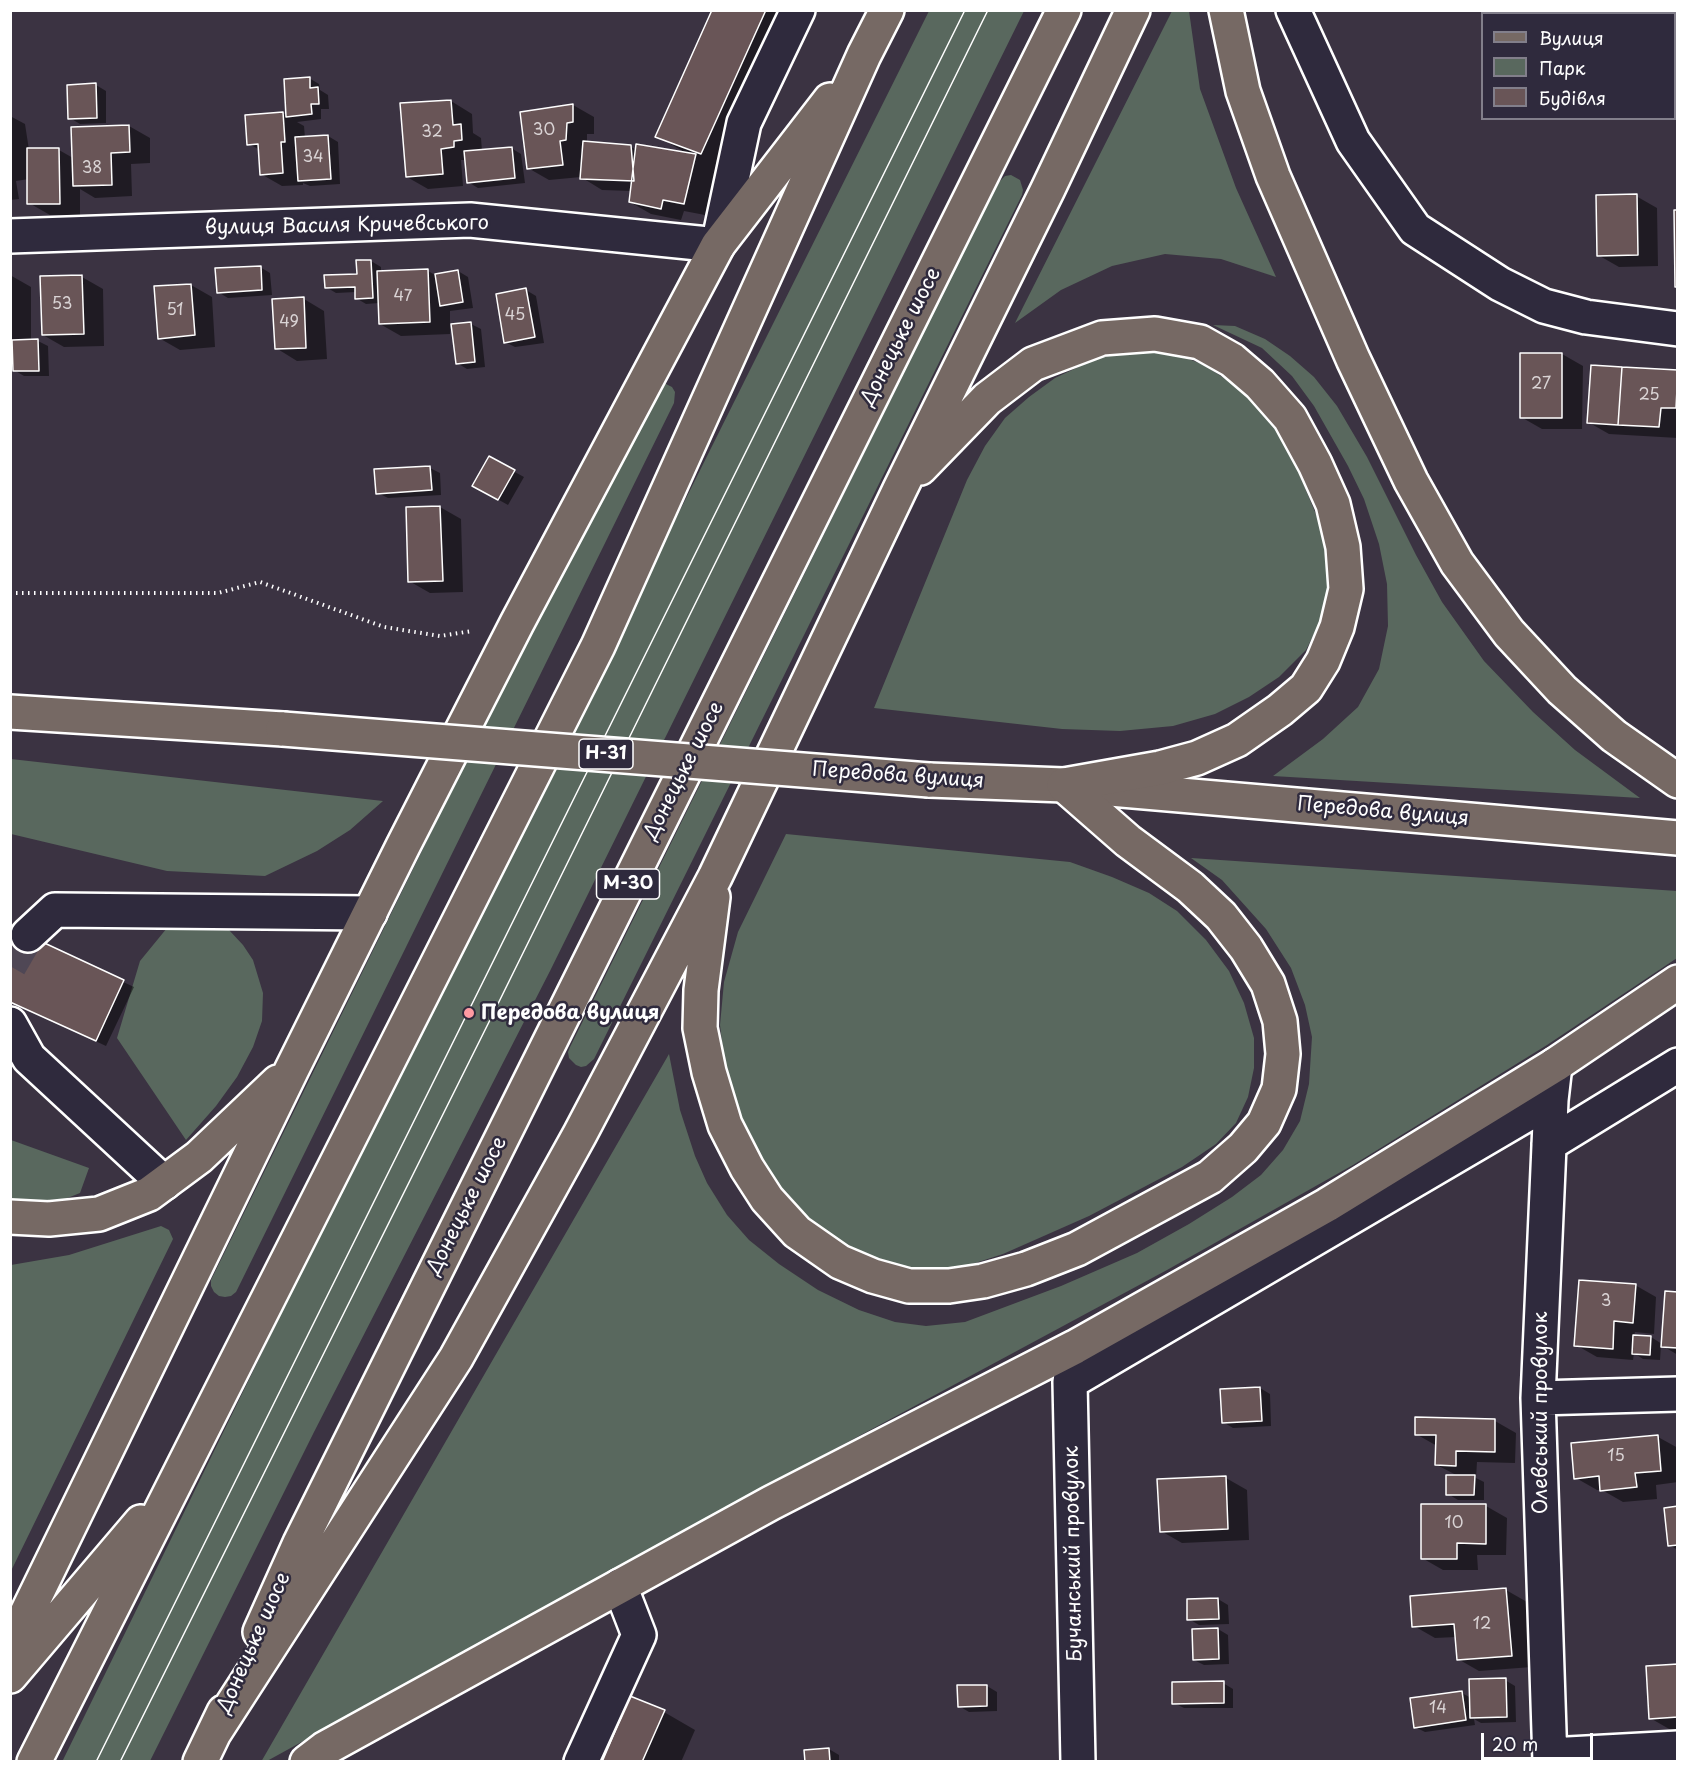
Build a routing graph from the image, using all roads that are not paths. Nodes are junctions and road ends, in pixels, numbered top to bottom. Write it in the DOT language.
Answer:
graph roads {
  1 [pos="798,10"];
  2 [pos="887,10"];
  3 [pos="1064,10"];
  4 [pos="1133,10"];
  5 [pos="1226,10"];
  6 [pos="1293,10"];
  7 [pos="864,56"];
  8 [pos="10,236"];
  9 [pos="718,245"];
  10 [pos="1677,329"];
  11 [pos="900,489"];
  12 [pos="10,712"];
  13 [pos="1677,781"];
  14 [pos="1064,785"];
  15 [pos="1677,838"];
  16 [pos="715,877"];
  17 [pos="370,913"];
  18 [pos="28,935"];
  19 [pos="1677,982"];
  20 [pos="10,1023"];
  21 [pos="1555,1065"];
  22 [pos="1677,1065"];
  23 [pos="292,1069"];
  24 [pos="1551,1100"];
  25 [pos="1549,1144"];
  26 [pos="164,1183"];
  27 [pos="10,1217"];
  28 [pos="1075,1347"];
  29 [pos="1070,1382"];
  30 [pos="1677,1394"];
  31 [pos="1538,1398"];
  32 [pos="177,1480"];
  33 [pos="620,1586"];
  34 [pos="10,1648"];
  35 [pos="10,1676"];
  36 [pos="214,1733"];
  37 [pos="1677,1748"];
  38 [pos="1550,1758"];
  39 [pos="33,1761"];
  40 [pos="200,1761"];
  41 [pos="307,1761"];
  42 [pos="580,1761"];
  43 [pos="1078,1761"];
  1 -- 9 [label="street"];
  2 -- 7 [label="main road"];
  3 -- 36 [label="main road, Донецьке шосе / М-30"];
  4 -- 11 [label="main road"];
  5 -- 13 [label="main road"];
  6 -- 10 [label="street"];
  7 -- 9 [label="main road"];
  7 -- 32 [label="main road"];
  8 -- 9 [label="street, вулиця Василя Кричевського"];
  9 -- 17 [label="main road"];
  11 -- 14 [label="main road"];
  11 -- 16 [label="main road"];
  12 -- 14 [label="main road, Передова вулиця / Н-31, bridge"];
  14 -- 15 [label="main road, Передова вулиця / Н-31"];
  14 -- 16 [label="main road"];
  16 -- 36 [label="main road"];
  17 -- 18 [label="street"];
  17 -- 23 [label="main road"];
  19 -- 21 [label="main road"];
  20 -- 26 [label="street"];
  21 -- 24 [label="street, Олевський провулок"];
  21 -- 28 [label="main road"];
  22 -- 25 [label="street"];
  23 -- 26 [label="main road"];
  23 -- 34 [label="main road"];
  24 -- 25 [label="street, Олевський провулок"];
  24 -- 29 [label="street"];
  25 -- 31 [label="street, Олевський провулок"];
  26 -- 27 [label="main road"];
  28 -- 29 [label="street, Бучанський провулок"];
  28 -- 33 [label="main road"];
  29 -- 43 [label="street, Бучанський провулок"];
  30 -- 31 [label="street"];
  31 -- 38 [label="street, Олевський провулок"];
  32 -- 35 [label="main road"];
  32 -- 39 [label="main road"];
  33 -- 41 [label="main road"];
  33 -- 42 [label="street"];
  36 -- 40 [label="main road, Донецьке шосе / М-30"];
  37 -- 38 [label="street"];
}
